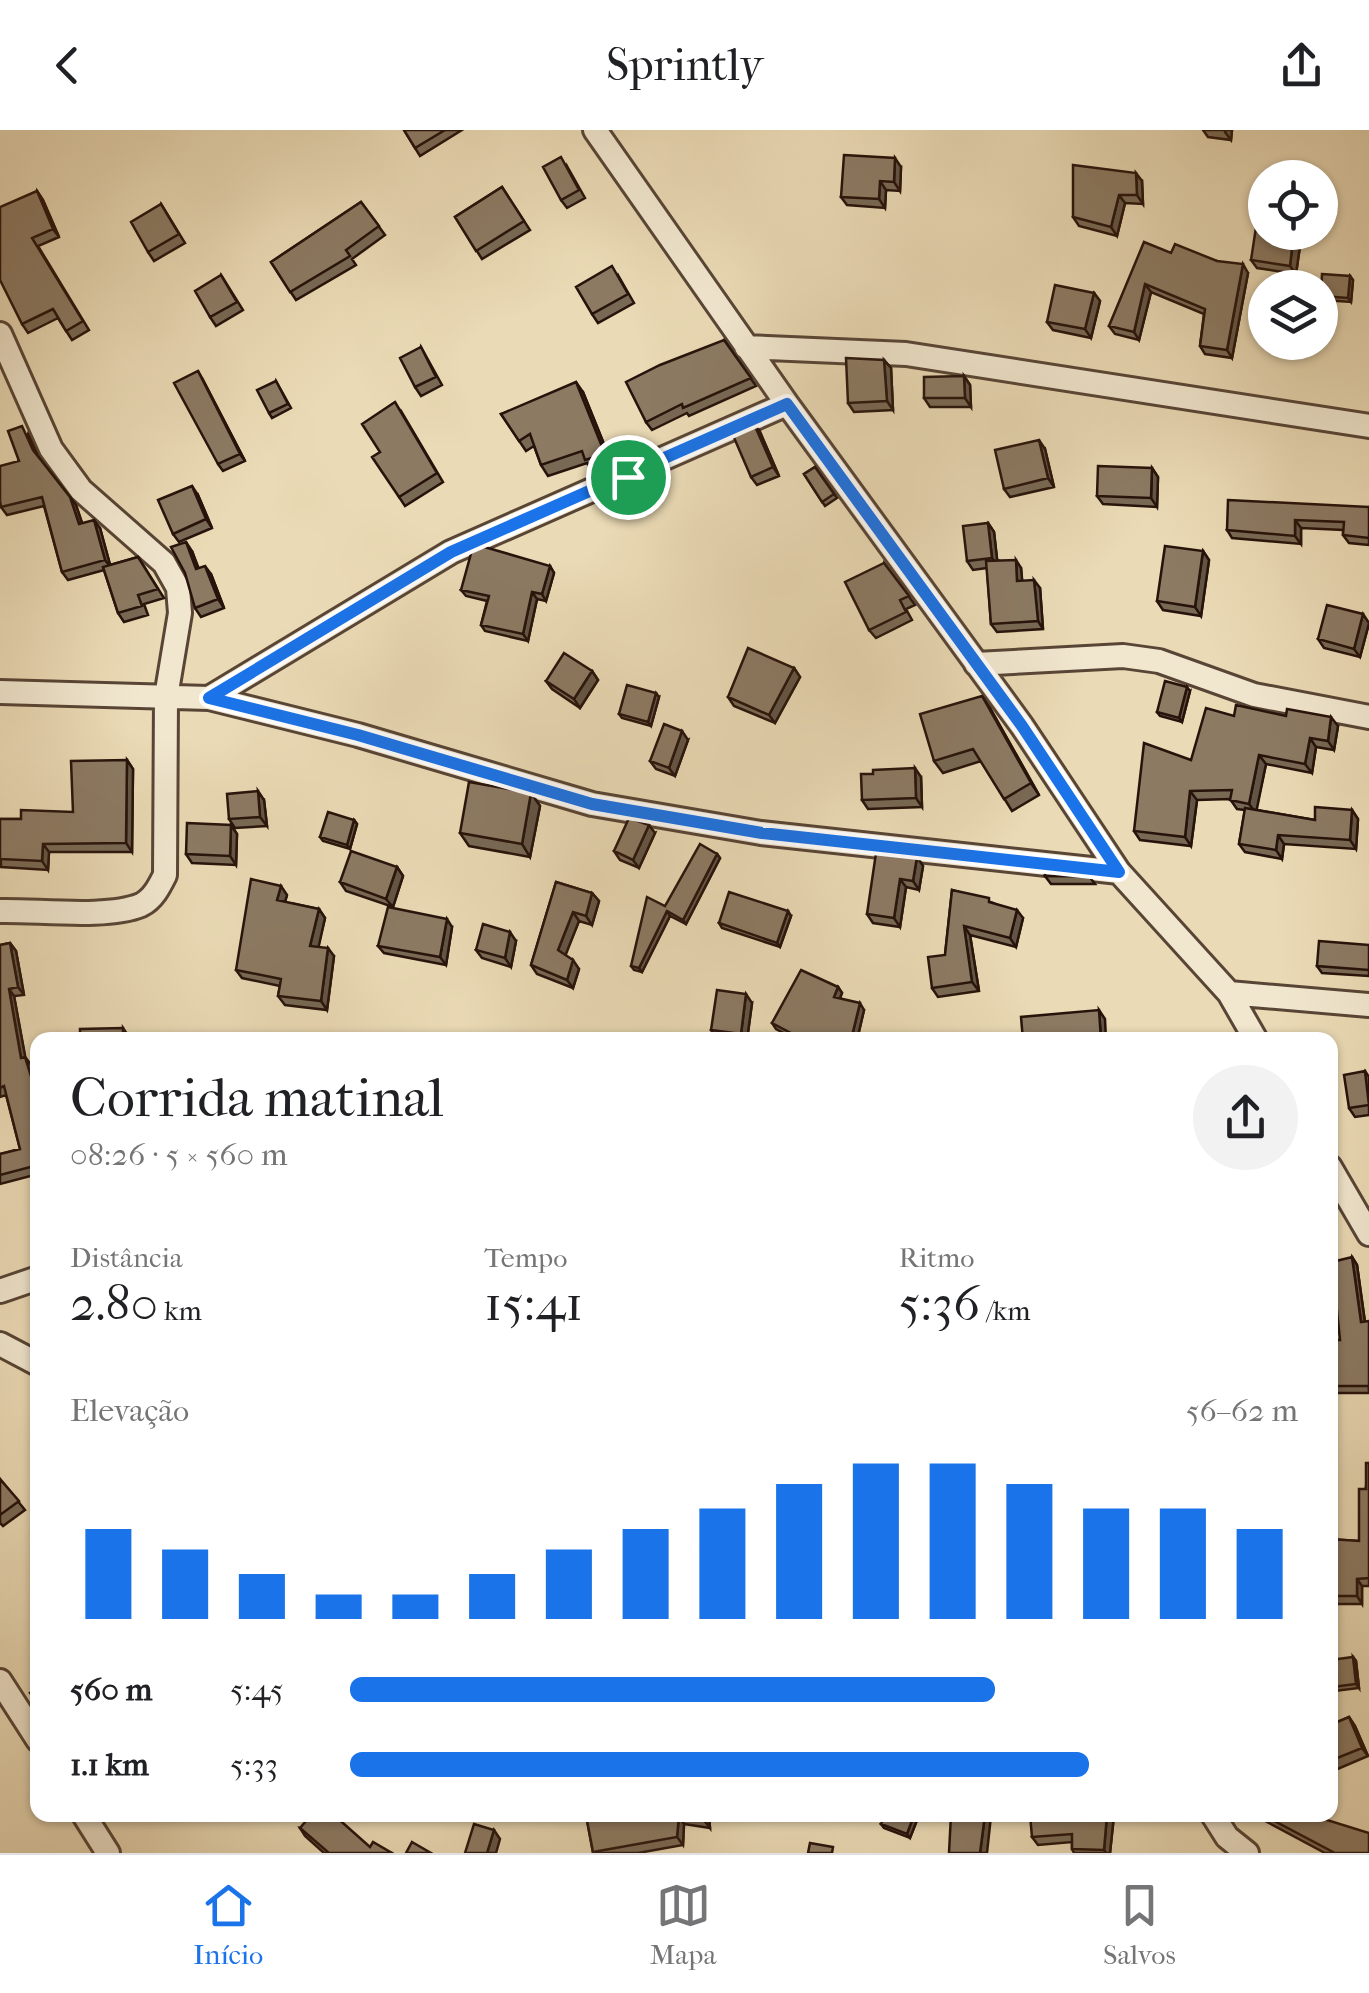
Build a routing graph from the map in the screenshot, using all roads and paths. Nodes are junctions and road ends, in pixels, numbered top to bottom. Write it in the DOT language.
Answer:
graph roads {
  1 [pos="595,130"];
  2 [pos="0,334"];
  3 [pos="746,346"];
  4 [pos="787,404"];
  5 [pos="1369,426"];
  6 [pos="976,664"];
  7 [pos="0,692"];
  8 [pos="166,697"];
  9 [pos="209,698"];
  10 [pos="1369,717"];
  11 [pos="1119,872"];
  12 [pos="0,911"];
  13 [pos="1229,993"];
  14 [pos="1369,1006"];
  15 [pos="1251,1032"];
  16 [pos="1338,1181"];
  17 [pos="1369,1234"];
  18 [pos="30,1281"];
  19 [pos="0,1291"];
  20 [pos="0,1344"];
  21 [pos="30,1360"];
  22 [pos="0,1681"];
  23 [pos="30,1728"];
  24 [pos="88,1822"];
  25 [pos="1218,1822"];
  26 [pos="108,1853"];
  27 [pos="1247,1853"];
  1 -- 3 [label="street"];
  2 -- 8 [label="street"];
  3 -- 4 [label="street"];
  3 -- 5 [label="street"];
  4 -- 6 [label="street"];
  4 -- 9 [label="street"];
  6 -- 10 [label="street"];
  6 -- 11 [label="street"];
  7 -- 8 [label="street"];
  8 -- 9 [label="street"];
  8 -- 12 [label="street"];
  9 -- 11 [label="street"];
  11 -- 13 [label="street"];
  13 -- 14 [label="street"];
  13 -- 15 [label="street"];
  16 -- 17 [label="street"];
  18 -- 19 [label="street"];
  20 -- 21 [label="street"];
  22 -- 23 [label="street"];
  24 -- 26 [label="street"];
  25 -- 27 [label="street"];
}
